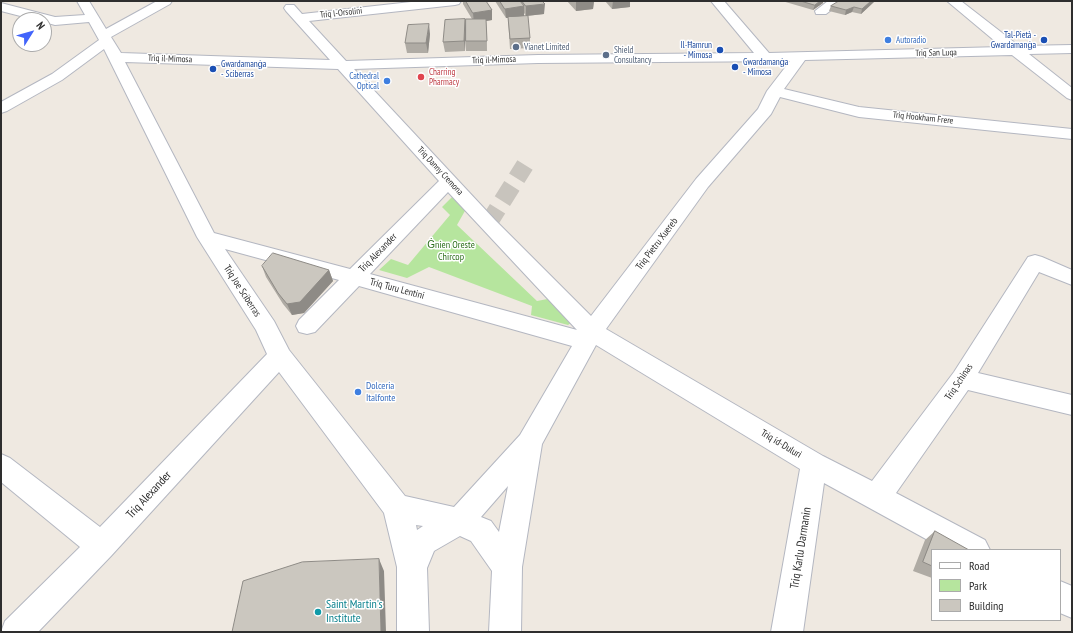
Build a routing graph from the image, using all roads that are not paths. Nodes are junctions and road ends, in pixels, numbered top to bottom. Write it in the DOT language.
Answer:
graph roads {
  1 [pos="84,1"];
  2 [pos="166,1"];
  3 [pos="455,1"];
  4 [pos="717,1"];
  5 [pos="953,1"];
  6 [pos="833,2"];
  7 [pos="4,10"];
  8 [pos="821,11"];
  9 [pos="295,13"];
  10 [pos="93,18"];
  11 [pos="109,45"];
  12 [pos="1072,49"];
  13 [pos="1014,51"];
  14 [pos="801,56"];
  15 [pos="765,57"];
  16 [pos="341,65"];
  17 [pos="775,92"];
  18 [pos="1072,95"];
  19 [pos="1,108"];
  20 [pos="1072,134"];
  21 [pos="449,181"];
  22 [pos="207,237"];
  23 [pos="355,278"];
  24 [pos="1072,278"];
  25 [pos="307,326"];
  26 [pos="589,336"];
  27 [pos="280,356"];
  28 [pos="962,379"];
  29 [pos="1072,405"];
  30 [pos="529,443"];
  31 [pos="814,464"];
  32 [pos="1,466"];
  33 [pos="877,497"];
  34 [pos="397,507"];
  35 [pos="459,522"];
  36 [pos="101,546"];
  37 [pos="972,549"];
  38 [pos="412,567"];
  39 [pos="507,567"];
  40 [pos="1061,597"];
  41 [pos="1072,603"];
  42 [pos="16,632"];
  43 [pos="413,632"];
  44 [pos="505,632"];
  45 [pos="787,632"];
  1 -- 10 [label="street, Triq Joe Sciberras"];
  2 -- 11 [label="street"];
  3 -- 9 [label="street, Triq l-Orsolini"];
  4 -- 15 [label="street"];
  5 -- 13 [label="street"];
  6 -- 8 [label="street"];
  7 -- 10 [label="street"];
  9 -- 16 [label="street, Triq Danny Cremona"];
  10 -- 11 [label="street, Triq Joe Sciberras"];
  11 -- 16 [label="street, Triq il-Mimosa"];
  11 -- 19 [label="street"];
  11 -- 22 [label="street, Triq Joe Sciberras"];
  12 -- 13 [label="street, Triq San Luqa"];
  13 -- 14 [label="street, Triq San Luqa"];
  13 -- 18 [label="street"];
  14 -- 15 [label="street, Triq il-Mimosa"];
  14 -- 17 [label="street, Triq Pietru Xuereb"];
  15 -- 16 [label="street, Triq il-Mimosa"];
  16 -- 21 [label="street, Triq Danny Cremona"];
  17 -- 20 [label="street, Triq Hookham Frere"];
  17 -- 26 [label="street, Triq Pietru Xuereb"];
  21 -- 23 [label="street, Triq Alexander"];
  21 -- 26 [label="street, Triq Danny Cremona"];
  22 -- 23 [label="street, Triq Turu Lentini"];
  22 -- 27 [label="street, Triq Joe Sciberras"];
  23 -- 25 [label="street, Triq Alexander"];
  23 -- 26 [label="street, Triq Turu Lentini"];
  24 -- 28 [label="street, Triq Schinas"];
  26 -- 30 [label="street, Triq Pietru Xuereb"];
  26 -- 31 [label="street, Triq id-Duluri"];
  27 -- 34 [label="street, Triq Joe Sciberras"];
  27 -- 36 [label="street, Triq Alexander"];
  28 -- 29 [label="street"];
  28 -- 33 [label="street, Triq Schinas"];
  30 -- 35 [label="street, Triq Pietru Xuereb"];
  30 -- 39 [label="street, Triq Pietru Xuereb"];
  31 -- 33 [label="street, Triq id-Duluri"];
  31 -- 45 [label="street, Triq Karlu Darmanin"];
  32 -- 36 [label="street"];
  33 -- 37 [label="street, Triq id-Duluri"];
  34 -- 35 [label="street"];
  34 -- 38 [label="street, Triq Joe Sciberras"];
  35 -- 38 [label="street, Triq Joe Sciberras"];
  35 -- 39 [label="street"];
  36 -- 42 [label="street, Triq Alexander"];
  38 -- 43 [label="street, Triq Joe Sciberras"];
  39 -- 44 [label="street"];
  40 -- 41 [label="street"];
}
